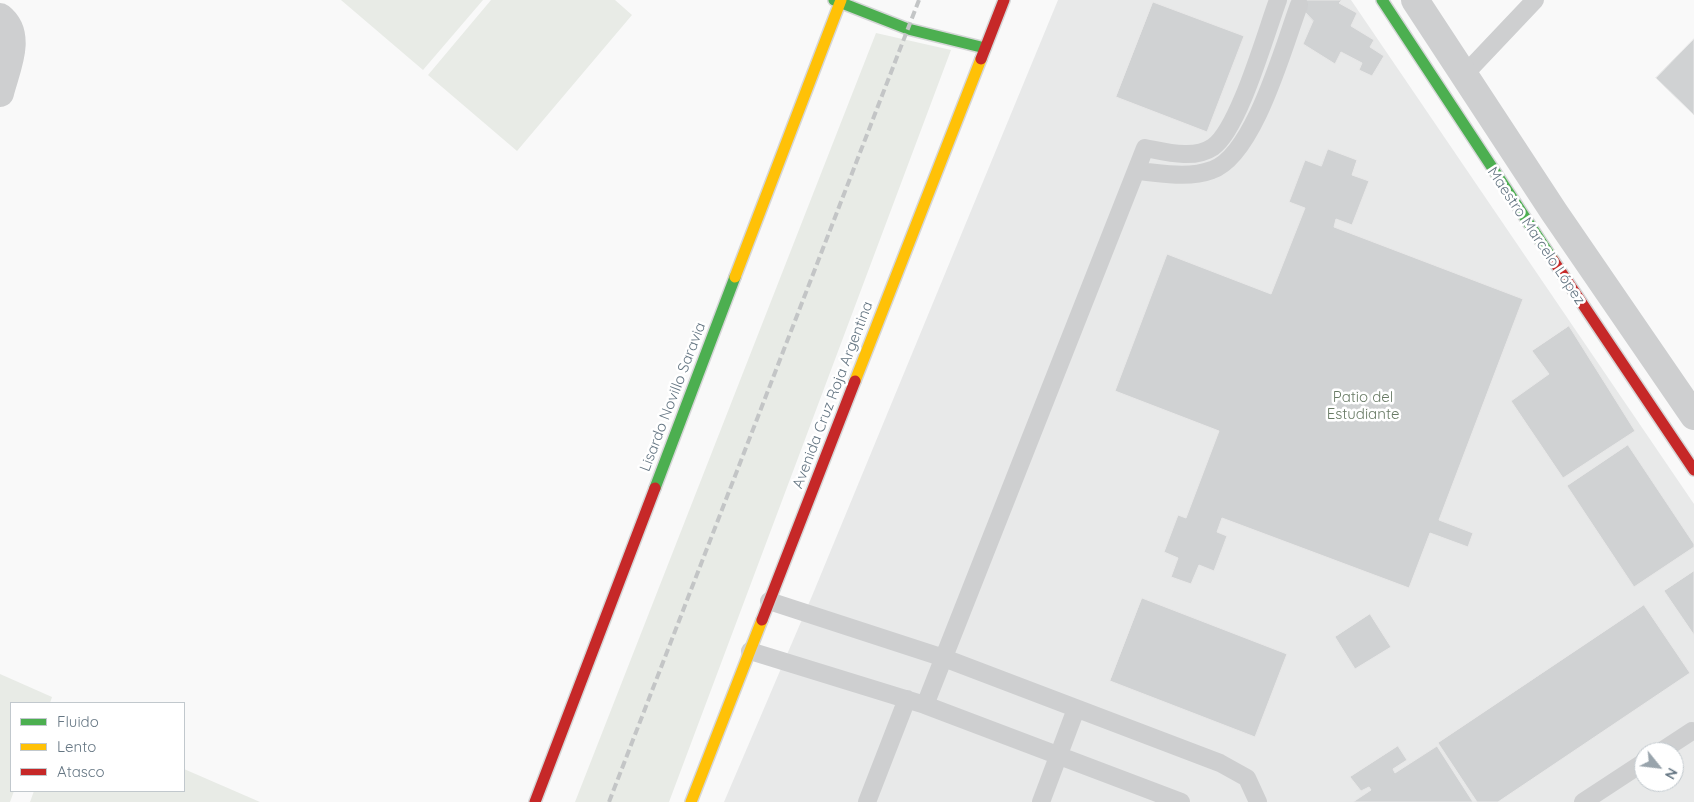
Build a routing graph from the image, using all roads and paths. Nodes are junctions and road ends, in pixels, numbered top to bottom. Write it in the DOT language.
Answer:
graph roads {
  1 [pos="1004,0"];
  2 [pos="1278,0"];
  3 [pos="1382,0"];
  4 [pos="1415,0"];
  5 [pos="1535,0"];
  6 [pos="838,1"];
  7 [pos="1299,5"];
  8 [pos="3,19"];
  9 [pos="985,48"];
  10 [pos="1464,75"];
  11 [pos="0,92"];
  12 [pos="1136,171"];
  13 [pos="1694,416"];
  14 [pos="1694,470"];
  15 [pos="769,601"];
  16 [pos="750,651"];
  17 [pos="944,658"];
  18 [pos="907,699"];
  19 [pos="925,705"];
  20 [pos="1076,709"];
  21 [pos="1692,731"];
  22 [pos="1675,742"];
  23 [pos="1058,754"];
  24 [pos="1634,769"];
  25 [pos="535,802"];
  26 [pos="691,802"];
  27 [pos="867,802"];
  28 [pos="1041,802"];
  29 [pos="1182,802"];
  30 [pos="1258,802"];
  31 [pos="1583,802"];
  1 -- 9 [label="street, Avenida Cruz Roja Argentina"];
  2 -- 12 [label="lane"];
  3 -- 14 [label="street, Maestro Marcelo López"];
  4 -- 10 [label="street, Maestro Marcelo López"];
  5 -- 10 [label="lane"];
  6 -- 9 [label="street"];
  6 -- 25 [label="street, Lisardo Novillo Saravia"];
  7 -- 12 [label="lane"];
  8 -- 11 [label="street"];
  9 -- 15 [label="street, Avenida Cruz Roja Argentina"];
  10 -- 13 [label="street, Maestro Marcelo López"];
  12 -- 17 [label="lane"];
  15 -- 16 [label="street, Avenida Cruz Roja Argentina"];
  15 -- 17 [label="lane"];
  16 -- 18 [label="lane"];
  16 -- 26 [label="street, Avenida Cruz Roja Argentina"];
  17 -- 19 [label="lane"];
  17 -- 20 [label="lane"];
  18 -- 19 [label="lane"];
  18 -- 27 [label="lane"];
  19 -- 23 [label="lane"];
  20 -- 23 [label="lane"];
  20 -- 30 [label="lane"];
  21 -- 22 [label="lane"];
  23 -- 28 [label="lane"];
  23 -- 29 [label="lane"];
  24 -- 31 [label="lane"];
}
